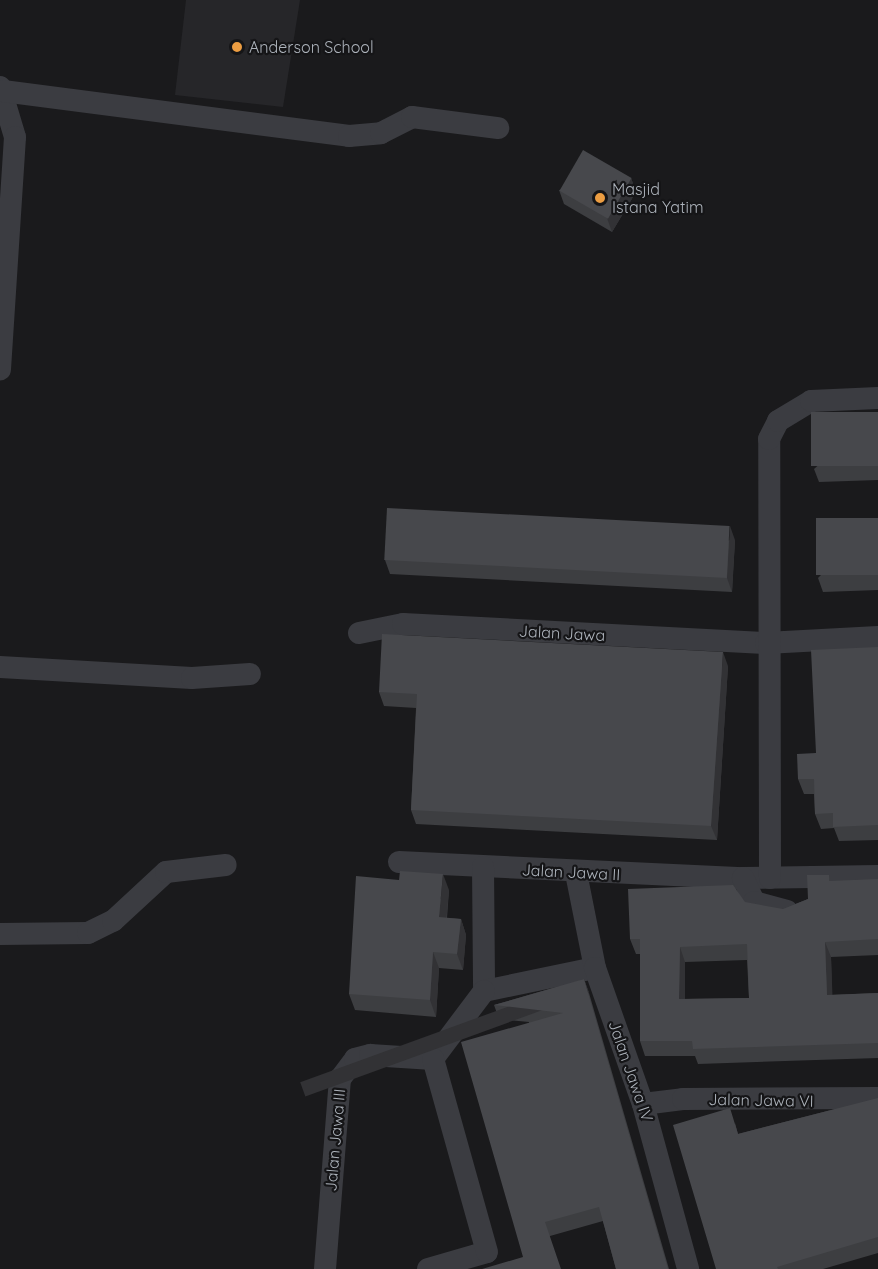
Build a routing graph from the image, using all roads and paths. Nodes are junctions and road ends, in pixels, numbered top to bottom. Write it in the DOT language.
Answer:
graph roads {
  1 [pos="1,89"];
  2 [pos="498,128"];
  3 [pos="0,370"];
  4 [pos="878,398"];
  5 [pos="359,633"];
  6 [pos="878,637"];
  7 [pos="766,643"];
  8 [pos="0,667"];
  9 [pos="250,674"];
  10 [pos="399,862"];
  11 [pos="226,865"];
  12 [pos="483,867"];
  13 [pos="576,873"];
  14 [pos="878,876"];
  15 [pos="743,878"];
  16 [pos="770,878"];
  17 [pos="802,904"];
  18 [pos="0,934"];
  19 [pos="595,968"];
  20 [pos="484,992"];
  21 [pos="433,1059"];
  22 [pos="878,1098"];
  23 [pos="643,1104"];
  24 [pos="326,1269"];
  25 [pos="428,1269"];
  26 [pos="688,1269"];
  1 -- 2 [label="street"];
  1 -- 3 [label="street"];
  4 -- 7 [label="street"];
  5 -- 7 [label="street, Jalan Jawa"];
  6 -- 7 [label="street, Jalan Jawa"];
  7 -- 16 [label="street"];
  8 -- 9 [label="street"];
  10 -- 12 [label="street, Jalan Jawa II"];
  11 -- 18 [label="street"];
  12 -- 13 [label="street, Jalan Jawa II"];
  12 -- 20 [label="street"];
  13 -- 15 [label="street, Jalan Jawa II"];
  13 -- 19 [label="street, Jalan Jawa IV"];
  14 -- 16 [label="street, Jalan Jawa II"];
  15 -- 16 [label="street, Jalan Jawa II"];
  15 -- 17 [label="street"];
  19 -- 20 [label="street"];
  19 -- 23 [label="street, Jalan Jawa IV"];
  20 -- 21 [label="street"];
  21 -- 24 [label="street, Jalan Jawa III"];
  21 -- 25 [label="street"];
  22 -- 23 [label="street, Jalan Jawa VI"];
  23 -- 26 [label="street, Jalan Jawa IV"];
}
